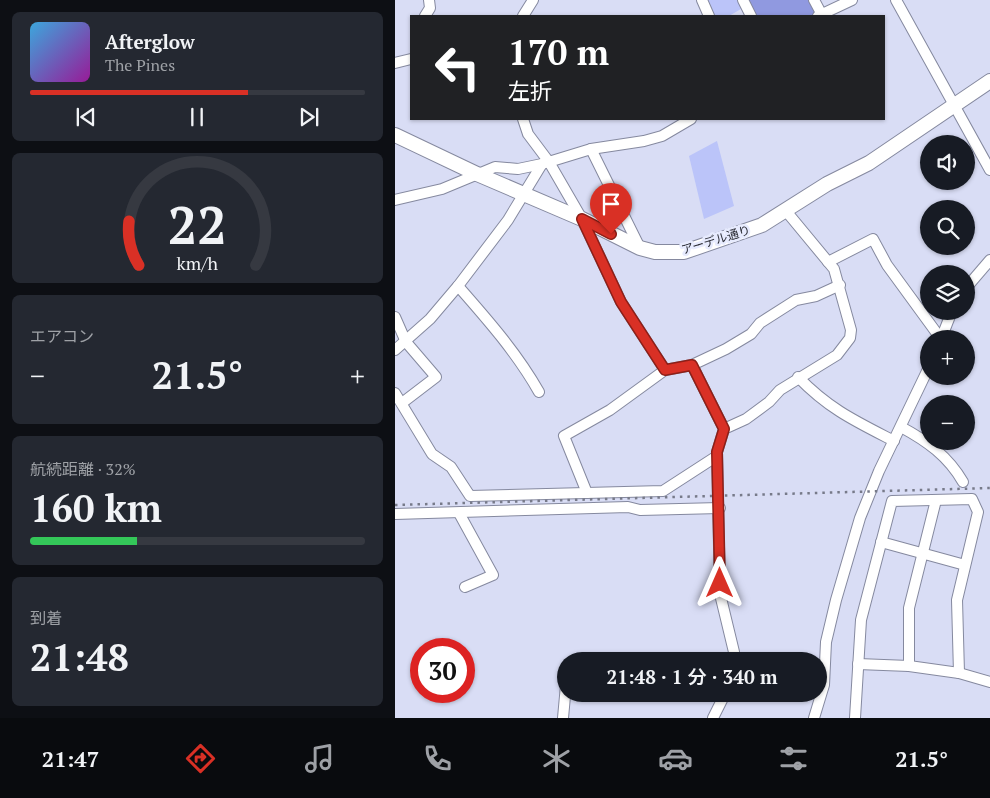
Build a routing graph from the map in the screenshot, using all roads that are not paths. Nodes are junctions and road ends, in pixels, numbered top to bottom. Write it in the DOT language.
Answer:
graph roads {
  1 [pos="429,0"];
  2 [pos="533,0"];
  3 [pos="702,0"];
  4 [pos="743,0"];
  5 [pos="814,0"];
  6 [pos="852,0"];
  7 [pos="896,0"];
  8 [pos="426,15"];
  9 [pos="524,15"];
  10 [pos="709,15"];
  11 [pos="750,15"];
  12 [pos="819,15"];
  13 [pos="410,59"];
  14 [pos="395,63"];
  15 [pos="990,81"];
  16 [pos="953,105"];
  17 [pos="523,120"];
  18 [pos="689,120"];
  19 [pos="395,135"];
  20 [pos="591,149"];
  21 [pos="546,163"];
  22 [pos="990,170"];
  23 [pos="477,174"];
  24 [pos="523,195"];
  25 [pos="395,200"];
  26 [pos="786,211"];
  27 [pos="582,219"];
  28 [pos="640,248"];
  29 [pos="990,260"];
  30 [pos="828,262"];
  31 [pos="975,278"];
  32 [pos="840,285"];
  33 [pos="458,286"];
  34 [pos="395,317"];
  35 [pos="934,330"];
  36 [pos="407,342"];
  37 [pos="395,350"];
  38 [pos="692,365"];
  39 [pos="665,370"];
  40 [pos="798,377"];
  41 [pos="921,385"];
  42 [pos="539,392"];
  43 [pos="395,393"];
  44 [pos="402,402"];
  45 [pos="901,427"];
  46 [pos="724,429"];
  47 [pos="894,442"];
  48 [pos="717,456"];
  49 [pos="963,482"];
  50 [pos="587,494"];
  51 [pos="936,500"];
  52 [pos="719,508"];
  53 [pos="459,513"];
  54 [pos="395,514"];
  55 [pos="881,542"];
  56 [pos="924,554"];
  57 [pos="965,565"];
  58 [pos="465,587"];
  59 [pos="734,652"];
  60 [pos="858,664"];
  61 [pos="909,666"];
  62 [pos="959,673"];
  63 [pos="990,682"];
  64 [pos="564,702"];
  65 [pos="721,702"];
  66 [pos="563,718"];
  67 [pos="713,718"];
  68 [pos="815,718"];
  69 [pos="855,718"];
  1 -- 8 [label="street"];
  2 -- 9 [label="street"];
  3 -- 10 [label="street"];
  4 -- 11 [label="street"];
  5 -- 12 [label="street"];
  6 -- 12 [label="street"];
  7 -- 16 [label="street"];
  13 -- 14 [label="street"];
  15 -- 16 [label="street, アーデル通り"];
  16 -- 22 [label="street"];
  16 -- 26 [label="street, アーデル通り"];
  17 -- 21 [label="street"];
  18 -- 20 [label="street"];
  19 -- 23 [label="street, アーデル通り"];
  20 -- 21 [label="street"];
  20 -- 28 [label="street"];
  21 -- 23 [label="street"];
  21 -- 24 [label="street"];
  21 -- 27 [label="street"];
  23 -- 24 [label="street, アーデル通り"];
  23 -- 25 [label="street"];
  24 -- 27 [label="street, アーデル通り"];
  24 -- 33 [label="street"];
  26 -- 28 [label="street, アーデル通り"];
  26 -- 30 [label="street"];
  27 -- 28 [label="street, アーデル通り"];
  27 -- 39 [label="street"];
  29 -- 31 [label="street"];
  30 -- 32 [label="street"];
  30 -- 35 [label="street"];
  32 -- 38 [label="street"];
  32 -- 40 [label="street"];
  33 -- 36 [label="street"];
  33 -- 42 [label="street"];
  34 -- 36 [label="street"];
  36 -- 37 [label="street"];
  36 -- 44 [label="street"];
  38 -- 39 [label="street"];
  38 -- 46 [label="street"];
  39 -- 50 [label="street"];
  40 -- 46 [label="street"];
  40 -- 47 [label="street"];
  41 -- 45 [label="street"];
  43 -- 44 [label="street"];
  44 -- 50 [label="street"];
  45 -- 47 [label="street"];
  45 -- 49 [label="street"];
  46 -- 48 [label="street"];
  47 -- 68 [label="street"];
  48 -- 50 [label="street"];
  48 -- 52 [label="street"];
  51 -- 55 [label="street"];
  51 -- 56 [label="street"];
  51 -- 57 [label="street"];
  52 -- 53 [label="street"];
  52 -- 59 [label="street"];
  53 -- 54 [label="street"];
  53 -- 58 [label="street"];
  55 -- 56 [label="street"];
  55 -- 60 [label="street"];
  56 -- 57 [label="street"];
  56 -- 61 [label="street"];
  57 -- 62 [label="street"];
  60 -- 61 [label="street"];
  60 -- 69 [label="street"];
  61 -- 62 [label="street"];
  62 -- 63 [label="street"];
  64 -- 66 [label="street"];
  65 -- 67 [label="street"];
}
